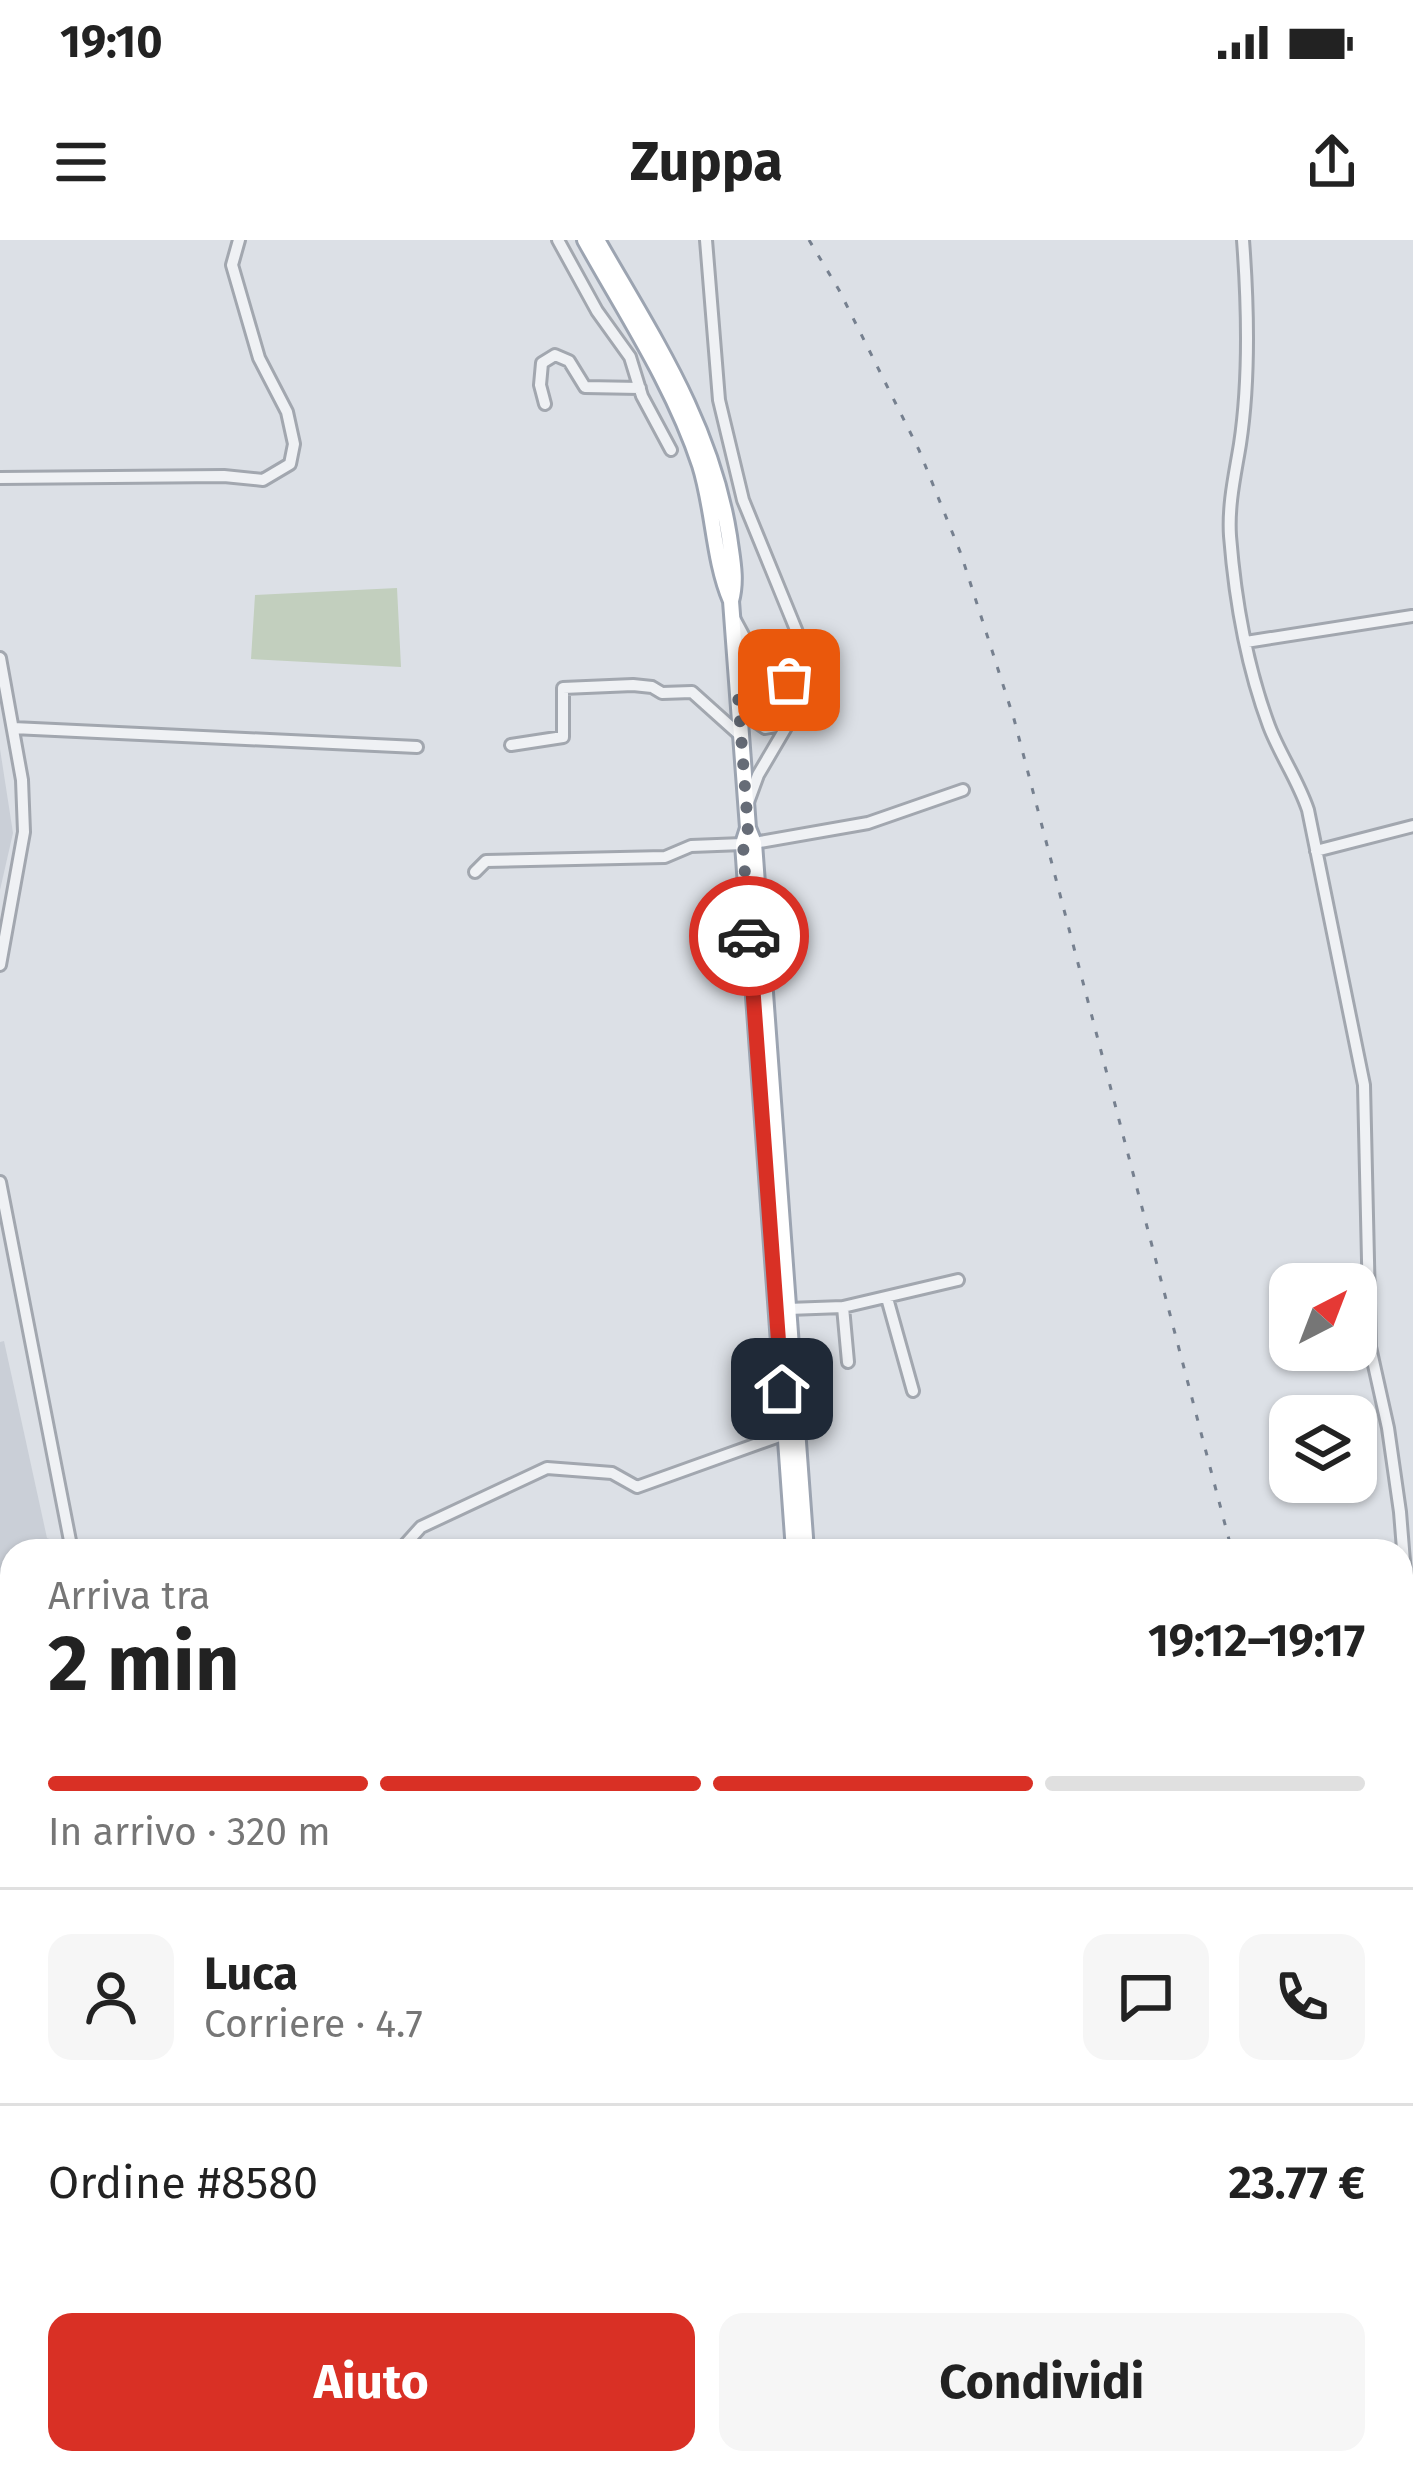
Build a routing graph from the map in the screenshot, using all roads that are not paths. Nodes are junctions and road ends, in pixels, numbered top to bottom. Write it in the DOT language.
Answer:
graph roads {
  1 [pos="238,240"];
  2 [pos="558,240"];
  3 [pos="585,240"];
  4 [pos="597,240"];
  5 [pos="706,240"];
  6 [pos="1243,240"];
  7 [pos="640,388"];
  8 [pos="545,404"];
  9 [pos="671,450"];
  10 [pos="0,478"];
  11 [pos="732,608"];
  12 [pos="1412,616"];
  13 [pos="798,628"];
  14 [pos="1246,642"];
  15 [pos="0,658"];
  16 [pos="773,673"];
  17 [pos="739,702"];
  18 [pos="798,708"];
  19 [pos="787,724"];
  20 [pos="13,728"];
  21 [pos="741,736"];
  22 [pos="512,745"];
  23 [pos="417,748"];
  24 [pos="963,790"];
  25 [pos="746,808"];
  26 [pos="1413,826"];
  27 [pos="749,844"];
  28 [pos="1316,851"];
  29 [pos="475,872"];
  30 [pos="0,964"];
  31 [pos="0,1182"];
  32 [pos="958,1280"];
  33 [pos="886,1298"];
  34 [pos="843,1307"];
  35 [pos="788,1310"];
  36 [pos="848,1362"];
  37 [pos="913,1391"];
  38 [pos="785,1434"];
  39 [pos="69,1539"];
  40 [pos="412,1539"];
  41 [pos="793,1539"];
  42 [pos="805,1539"];
  43 [pos="1403,1539"];
  1 -- 10 [label="street"];
  2 -- 7 [label="street"];
  3 -- 11 [label="main road"];
  4 -- 11 [label="main road"];
  5 -- 13 [label="street"];
  6 -- 14 [label="street"];
  7 -- 8 [label="street"];
  7 -- 9 [label="street"];
  11 -- 16 [label="street"];
  11 -- 17 [label="main road"];
  12 -- 14 [label="street"];
  13 -- 16 [label="street"];
  13 -- 18 [label="street"];
  14 -- 28 [label="street"];
  15 -- 20 [label="street"];
  16 -- 17 [label="street"];
  16 -- 18 [label="street"];
  17 -- 19 [label="street"];
  17 -- 21 [label="main road"];
  18 -- 19 [label="street"];
  19 -- 25 [label="street"];
  20 -- 23 [label="street"];
  20 -- 30 [label="street"];
  21 -- 22 [label="street"];
  21 -- 25 [label="main road"];
  24 -- 27 [label="street"];
  25 -- 27 [label="main road"];
  26 -- 28 [label="street"];
  27 -- 29 [label="street"];
  27 -- 35 [label="main road"];
  27 -- 38 [label="main road"];
  28 -- 43 [label="street"];
  31 -- 39 [label="street"];
  32 -- 33 [label="street"];
  33 -- 34 [label="street"];
  33 -- 37 [label="street"];
  34 -- 35 [label="street"];
  34 -- 36 [label="street"];
  35 -- 42 [label="main road"];
  38 -- 40 [label="street"];
  38 -- 41 [label="main road"];
}
